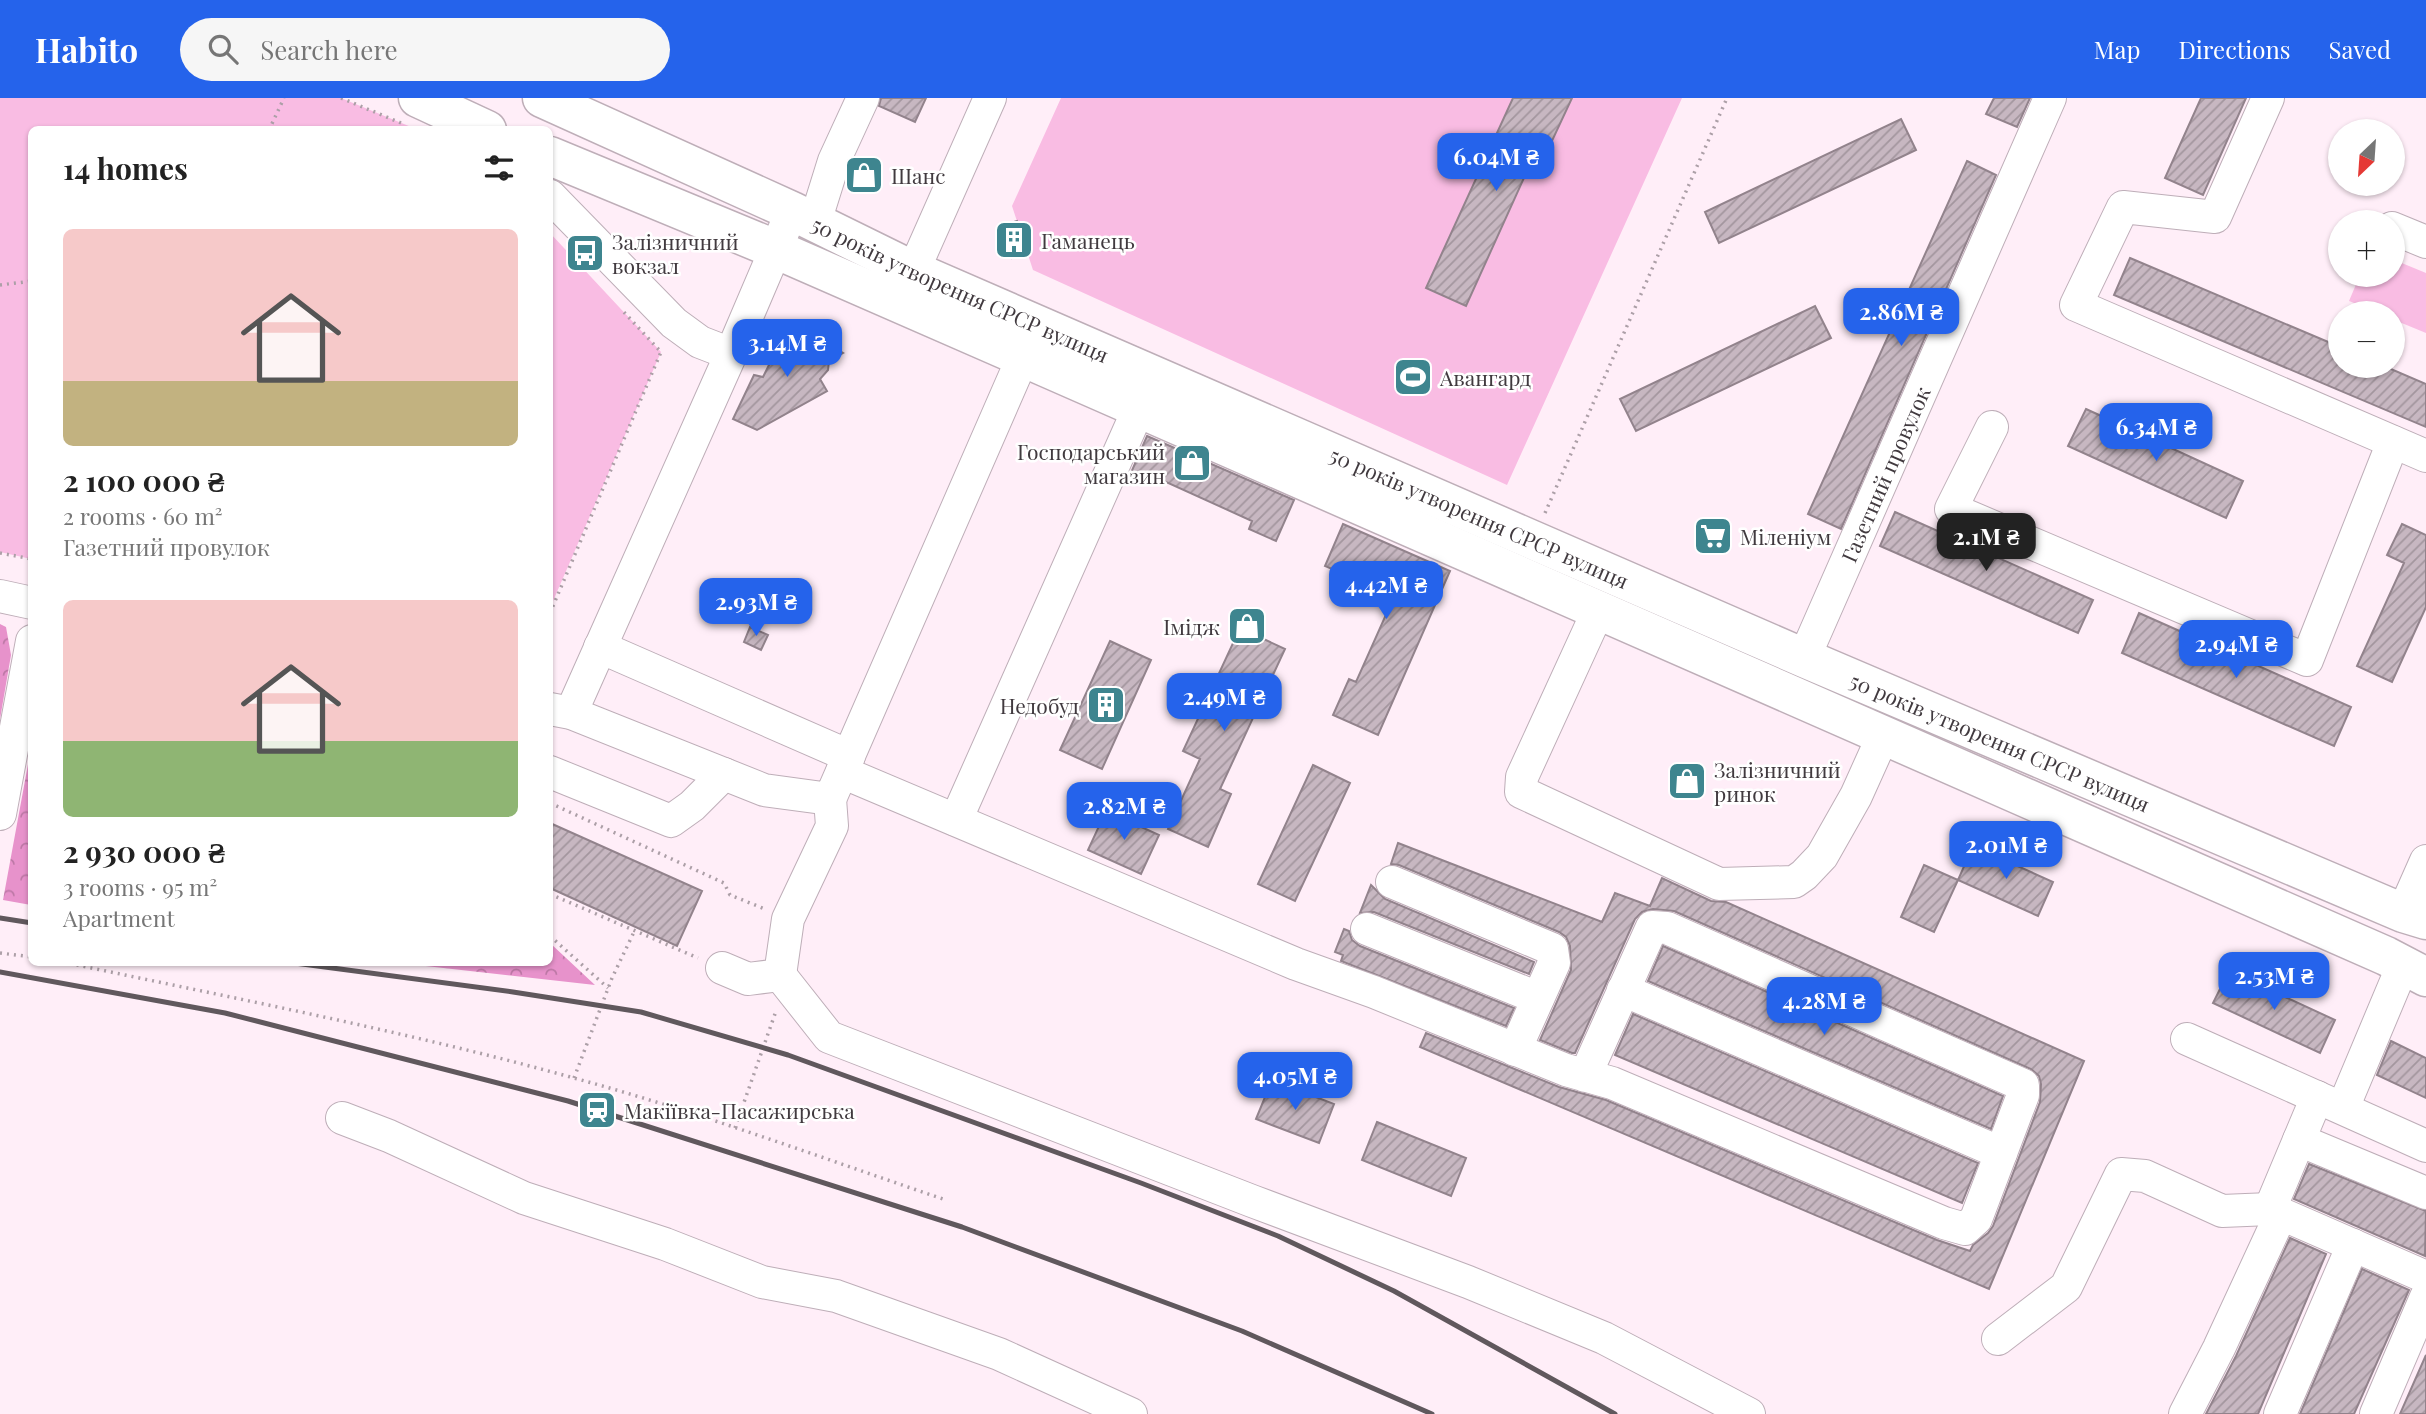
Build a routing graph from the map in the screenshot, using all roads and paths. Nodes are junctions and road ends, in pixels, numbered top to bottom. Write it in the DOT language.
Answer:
graph roads {
  1 [pos="284,98"];
  2 [pos="341,98"];
  3 [pos="542,98"];
  4 [pos="863,98"];
  5 [pos="990,98"];
  6 [pos="1727,98"];
  7 [pos="2050,98"];
  8 [pos="2268,98"];
  9 [pos="411,111"];
  10 [pos="271,126"];
  11 [pos="471,126"];
  12 [pos="553,157"];
  13 [pos="553,199"];
  14 [pos="803,216"];
  15 [pos="2405,233"];
  16 [pos="2426,242"];
  17 [pos="775,249"];
  18 [pos="28,282"];
  19 [pos="0,285"];
  20 [pos="906,287"];
  21 [pos="615,303"];
  22 [pos="731,354"];
  23 [pos="1023,357"];
  24 [pos="1139,408"];
  25 [pos="1992,427"];
  26 [pos="2393,442"];
  27 [pos="2426,456"];
  28 [pos="1533,539"];
  29 [pos="0,553"];
  30 [pos="28,558"];
  31 [pos="0,596"];
  32 [pos="28,603"];
  33 [pos="553,606"];
  34 [pos="1598,611"];
  35 [pos="600,647"];
  36 [pos="1804,658"];
  37 [pos="28,663"];
  38 [pos="560,711"];
  39 [pos="1883,736"];
  40 [pos="553,773"];
  41 [pos="724,774"];
  42 [pos="840,776"];
  43 [pos="553,804"];
  44 [pos="0,814"];
  45 [pos="956,820"];
  46 [pos="2426,860"];
  47 [pos="1392,882"];
  48 [pos="553,895"];
  49 [pos="2414,917"];
  50 [pos="788,919"];
  51 [pos="1367,929"];
  52 [pos="634,932"];
  53 [pos="553,939"];
  54 [pos="0,953"];
  55 [pos="28,956"];
  56 [pos="82,966"];
  57 [pos="2405,966"];
  58 [pos="722,968"];
  59 [pos="780,987"];
  60 [pos="608,988"];
  61 [pos="1623,990"];
  62 [pos="1538,999"];
  63 [pos="2187,1039"];
  64 [pos="1515,1050"];
  65 [pos="1585,1076"];
  66 [pos="574,1078"];
  67 [pos="2330,1102"];
  68 [pos="342,1118"];
  69 [pos="735,1128"];
  70 [pos="2299,1140"];
  71 [pos="2426,1146"];
  72 [pos="2001,1153"];
  73 [pos="2426,1193"];
  74 [pos="946,1200"];
  75 [pos="2275,1212"];
  76 [pos="2353,1245"];
  77 [pos="2426,1277"];
  78 [pos="2426,1297"];
  79 [pos="1998,1339"];
  80 [pos="1131,1414"];
  81 [pos="1749,1414"];
  82 [pos="2185,1414"];
  83 [pos="2280,1414"];
  84 [pos="2376,1414"];
  1 -- 10 [label="path"];
  2 -- 9 [label="path"];
  3 -- 14 [label="main road, 50 років утворення СРСР вулиця"];
  4 -- 14 [label="street"];
  5 -- 20 [label="street"];
  6 -- 28 [label="path"];
  7 -- 36 [label="street, Газетний провулок"];
  8 -- 26 [label="street"];
  9 -- 11 [label="main road"];
  12 -- 17 [label="main road, 50 років утворення СРСР вулиця"];
  13 -- 22 [label="street"];
  14 -- 17 [label="street"];
  14 -- 20 [label="main road, 50 років утворення СРСР вулиця"];
  15 -- 16 [label="street"];
  17 -- 20 [label="main road, 50 років утворення СРСР вулиця"];
  17 -- 22 [label="street"];
  18 -- 19 [label="path"];
  20 -- 23 [label="main road, 50 років утворення СРСР вулиця"];
  20 -- 28 [label="main road, 50 років утворення СРСР вулиця"];
  21 -- 33 [label="path"];
  22 -- 35 [label="street"];
  23 -- 24 [label="main road, 50 років утворення СРСР вулиця"];
  23 -- 42 [label="street"];
  24 -- 34 [label="main road, 50 років утворення СРСР вулиця"];
  24 -- 45 [label="street"];
  25 -- 26 [label="street"];
  26 -- 27 [label="street"];
  28 -- 36 [label="main road, 50 років утворення СРСР вулиця"];
  29 -- 30 [label="path"];
  31 -- 32 [label="street"];
  34 -- 39 [label="main road, 50 років утворення СРСР вулиця"];
  34 -- 39 [label="street"];
  35 -- 38 [label="street"];
  35 -- 42 [label="street"];
  36 -- 49 [label="main road, 50 років утворення СРСР вулиця"];
  37 -- 44 [label="street"];
  38 -- 41 [label="street"];
  39 -- 57 [label="main road, 50 років утворення СРСР вулиця"];
  40 -- 41 [label="street"];
  41 -- 42 [label="street"];
  42 -- 45 [label="street"];
  42 -- 50 [label="street"];
  43 -- 50 [label="path"];
  45 -- 64 [label="street"];
  46 -- 49 [label="street"];
  47 -- 62 [label="street"];
  48 -- 52 [label="path"];
  49 -- 57 [label="main road"];
  50 -- 59 [label="street"];
  51 -- 62 [label="street"];
  52 -- 58 [label="path"];
  52 -- 60 [label="path"];
  53 -- 60 [label="path"];
  54 -- 55 [label="path"];
  56 -- 66 [label="path"];
  57 -- 67 [label="street"];
  58 -- 59 [label="street"];
  59 -- 69 [label="path"];
  59 -- 81 [label="street"];
  60 -- 66 [label="path"];
  61 -- 65 [label="street"];
  61 -- 72 [label="street"];
  61 -- 72 [label="street"];
  62 -- 64 [label="street"];
  63 -- 67 [label="street"];
  64 -- 65 [label="street"];
  65 -- 72 [label="street"];
  66 -- 69 [label="path"];
  67 -- 70 [label="street"];
  67 -- 71 [label="street"];
  68 -- 80 [label="street"];
  69 -- 74 [label="path"];
  70 -- 73 [label="street"];
  70 -- 75 [label="street"];
  75 -- 76 [label="street"];
  75 -- 79 [label="street"];
  75 -- 82 [label="street"];
  76 -- 77 [label="street"];
  76 -- 83 [label="street"];
  78 -- 84 [label="street"];
}
